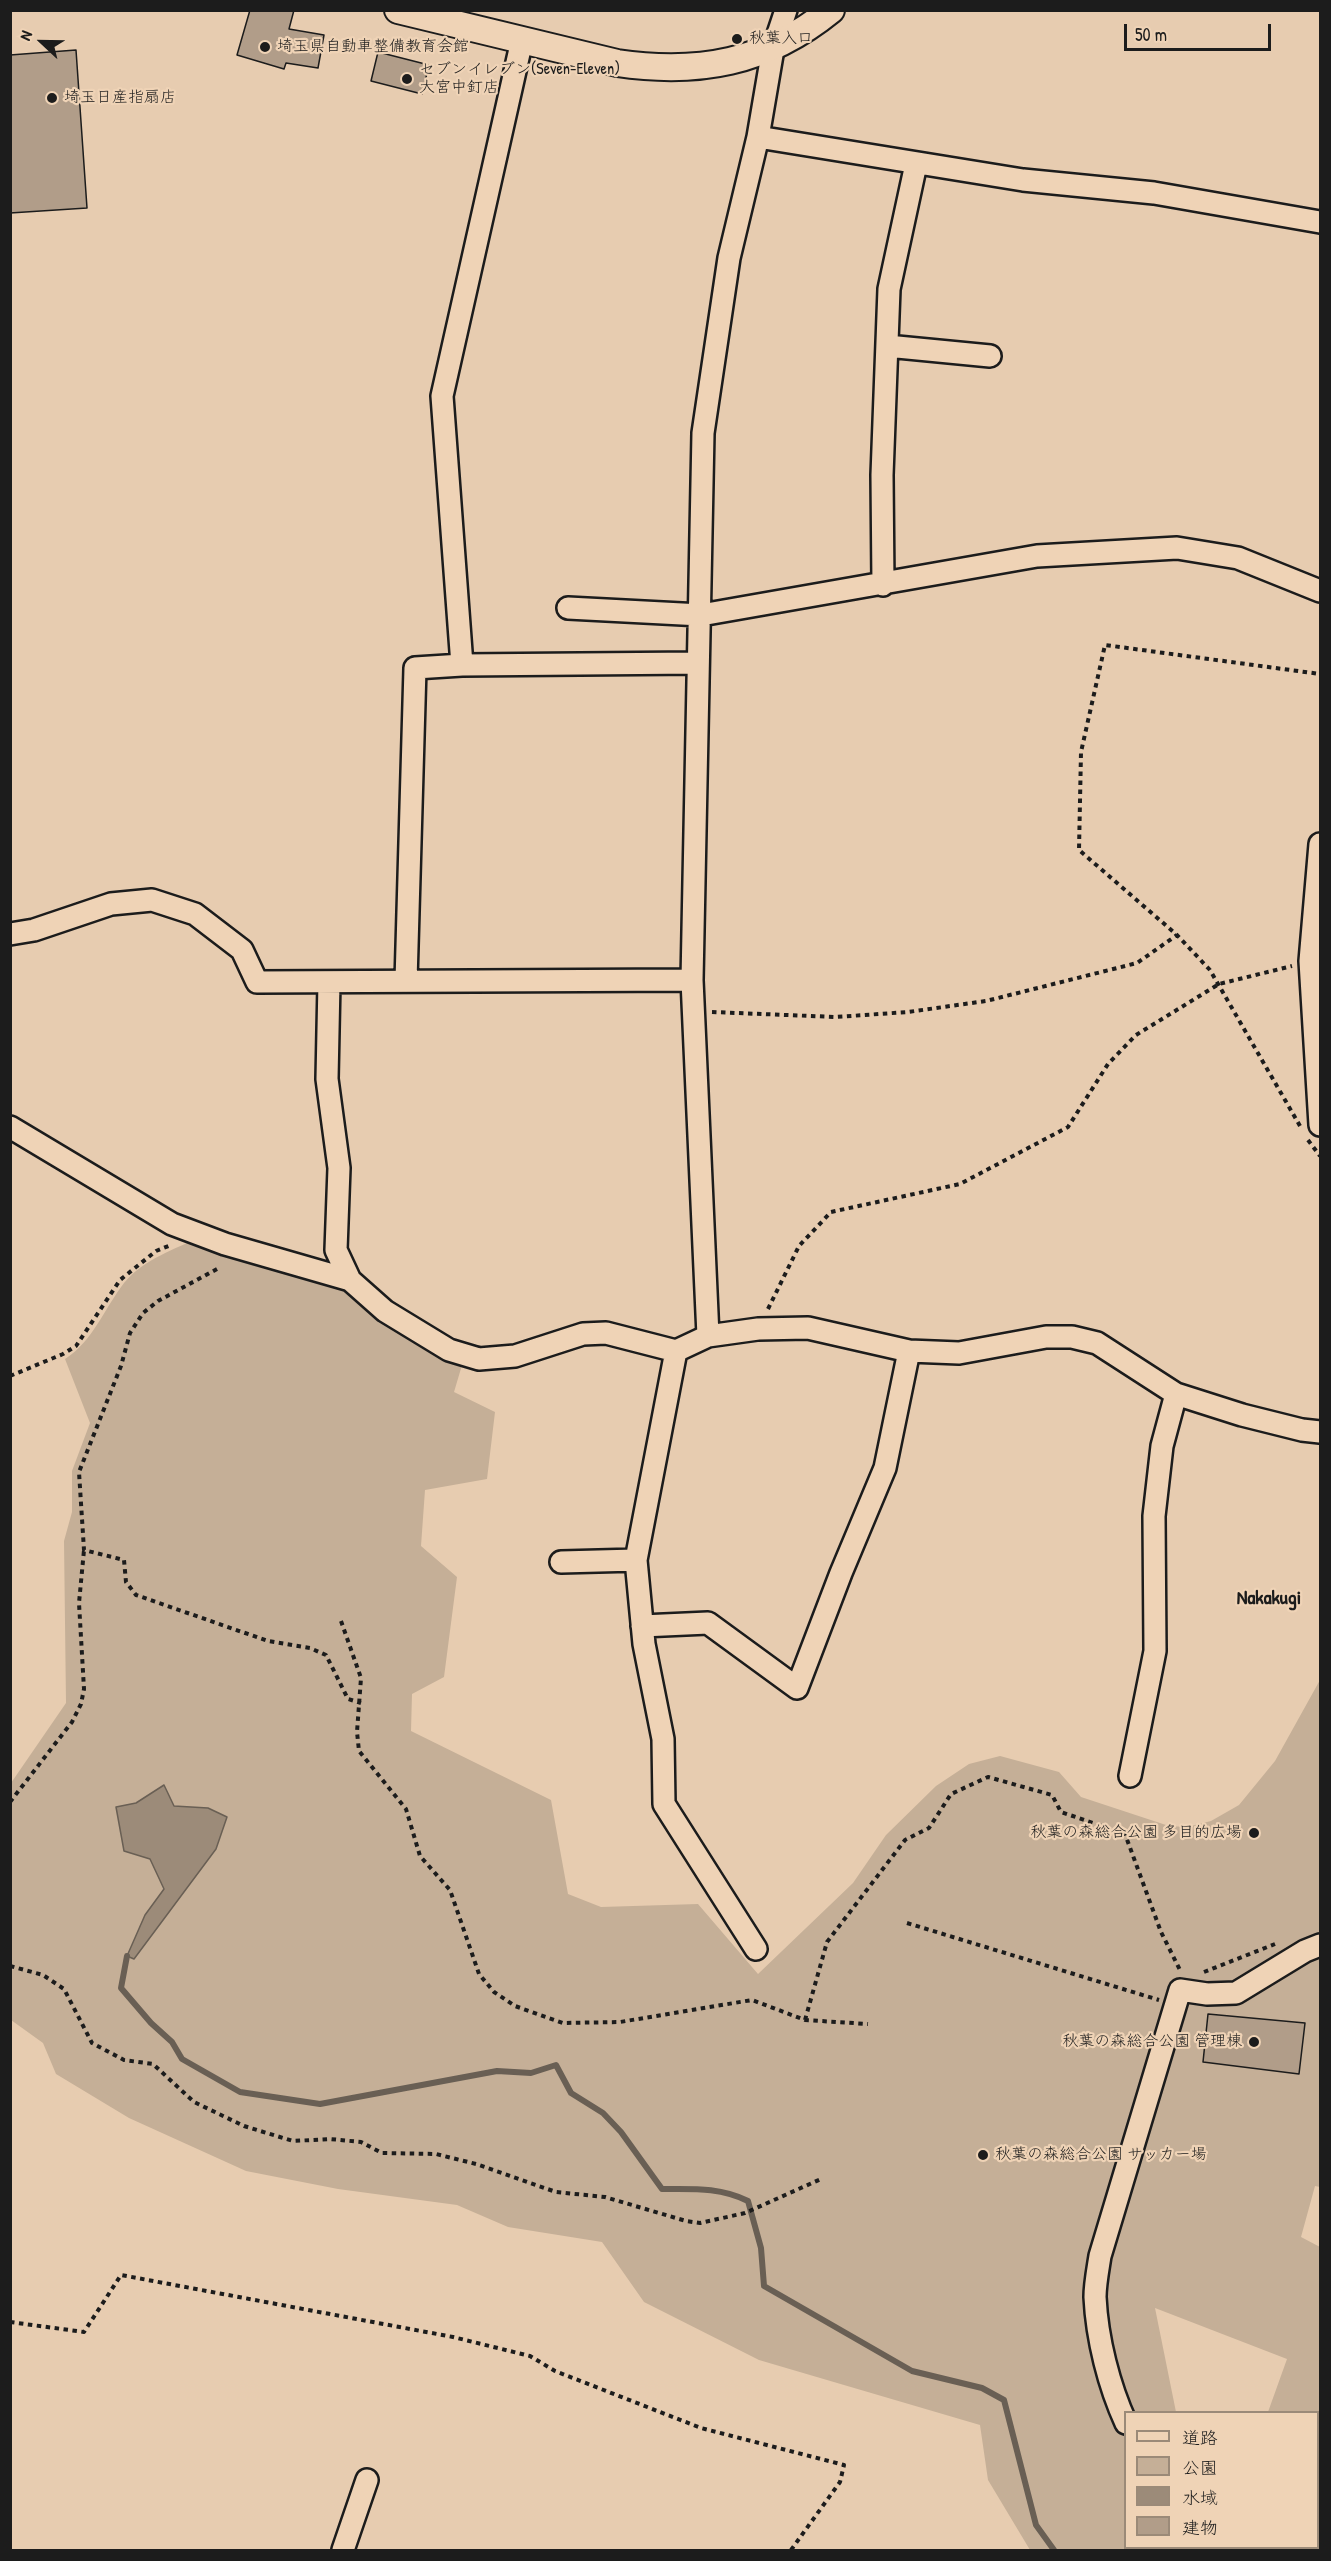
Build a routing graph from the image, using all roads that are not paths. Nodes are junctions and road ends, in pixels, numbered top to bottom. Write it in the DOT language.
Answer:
graph roads {
  1 [pos="398,10"];
  2 [pos="786,10"];
  3 [pos="831,10"];
  4 [pos="522,40"];
  5 [pos="773,49"];
  6 [pos="758,137"];
  7 [pos="916,164"];
  8 [pos="1320,222"];
  9 [pos="887,346"];
  10 [pos="990,357"];
  11 [pos="883,585"];
  12 [pos="1320,591"];
  13 [pos="568,608"];
  14 [pos="701,615"];
  15 [pos="698,663"];
  16 [pos="462,664"];
  17 [pos="1320,844"];
  18 [pos="1318,908"];
  19 [pos="10,934"];
  20 [pos="692,980"];
  21 [pos="406,981"];
  22 [pos="329,982"];
  23 [pos="10,1127"];
  24 [pos="1309,1130"];
  25 [pos="350,1280"];
  26 [pos="708,1336"];
  27 [pos="676,1351"];
  28 [pos="909,1351"];
  29 [pos="1176,1394"];
  30 [pos="1320,1432"];
  31 [pos="636,1560"];
  32 [pos="561,1562"];
  33 [pos="642,1626"];
  34 [pos="1130,1776"];
  35 [pos="1320,1945"];
  36 [pos="756,1949"];
  37 [pos="1124,2421"];
  38 [pos="367,2480"];
  39 [pos="343,2550"];
  1 -- 4 [label="main road"];
  2 -- 5 [label="street"];
  3 -- 5 [label="main road"];
  4 -- 5 [label="main road"];
  4 -- 16 [label="street"];
  5 -- 6 [label="street"];
  6 -- 7 [label="street"];
  6 -- 14 [label="street"];
  7 -- 8 [label="street"];
  7 -- 9 [label="street"];
  9 -- 10 [label="street"];
  9 -- 11 [label="street"];
  11 -- 12 [label="street"];
  11 -- 14 [label="street"];
  13 -- 14 [label="street"];
  14 -- 15 [label="street"];
  15 -- 16 [label="street"];
  15 -- 20 [label="street"];
  16 -- 21 [label="street"];
  17 -- 18 [label="street"];
  18 -- 24 [label="street"];
  19 -- 22 [label="street"];
  20 -- 21 [label="street"];
  20 -- 26 [label="street"];
  21 -- 22 [label="street"];
  22 -- 25 [label="street"];
  23 -- 25 [label="street"];
  25 -- 27 [label="street"];
  26 -- 27 [label="street"];
  26 -- 28 [label="street"];
  27 -- 31 [label="street"];
  28 -- 29 [label="street"];
  28 -- 33 [label="street"];
  29 -- 30 [label="street"];
  29 -- 34 [label="street"];
  31 -- 32 [label="street"];
  31 -- 33 [label="street"];
  33 -- 36 [label="street"];
  35 -- 37 [label="street"];
  38 -- 39 [label="street"];
}
